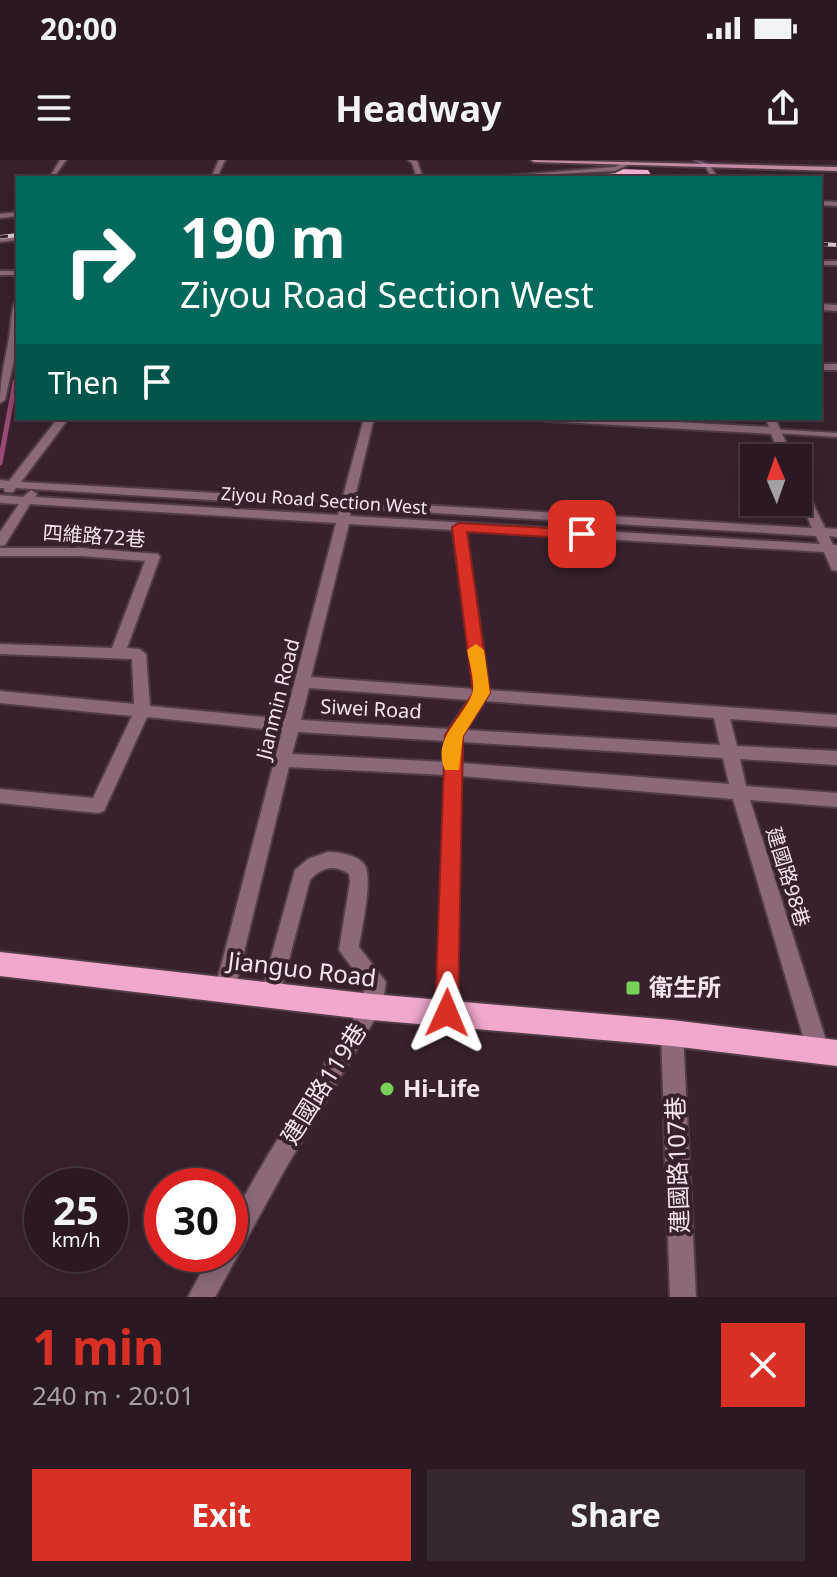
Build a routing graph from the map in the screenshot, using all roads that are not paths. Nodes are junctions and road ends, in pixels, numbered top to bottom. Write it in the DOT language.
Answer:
graph roads {
  1 [pos="63,160"];
  2 [pos="534,160"];
  3 [pos="548,160"];
  4 [pos="681,160"];
  5 [pos="697,160"];
  6 [pos="628,163"];
  7 [pos="707,165"];
  8 [pos="837,167"];
  9 [pos="52,176"];
  10 [pos="517,176"];
  11 [pos="714,176"];
  12 [pos="16,312"];
  13 [pos="0,400"];
  14 [pos="62,420"];
  15 [pos="368,420"];
  16 [pos="580,420"];
  17 [pos="771,420"];
  18 [pos="775,431"];
  19 [pos="837,435"];
  20 [pos="781,444"];
  21 [pos="0,473"];
  22 [pos="7,484"];
  23 [pos="37,486"];
  24 [pos="0,499"];
  25 [pos="27,501"];
  26 [pos="346,503"];
  27 [pos="812,516"];
  28 [pos="342,520"];
  29 [pos="459,527"];
  30 [pos="819,532"];
  31 [pos="837,533"];
  32 [pos="0,542"];
  33 [pos="833,549"];
  34 [pos="0,552"];
  35 [pos="837,567"];
  36 [pos="0,649"];
  37 [pos="118,652"];
  38 [pos="303,682"];
  39 [pos="482,693"];
  40 [pos="0,697"];
  41 [pos="142,711"];
  42 [pos="721,713"];
  43 [pos="837,721"];
  44 [pos="293,726"];
  45 [pos="454,735"];
  46 [pos="731,750"];
  47 [pos="837,758"];
  48 [pos="283,760"];
  49 [pos="452,769"];
  50 [pos="739,791"];
  51 [pos="0,796"];
  52 [pos="837,800"];
  53 [pos="0,964"];
  54 [pos="225,989"];
  55 [pos="271,994"];
  56 [pos="372,1007"];
  57 [pos="447,1013"];
  58 [pos="672,1033"];
  59 [pos="828,1053"];
  60 [pos="248,1213"];
  61 [pos="215,1272"];
  62 [pos="201,1297"];
  63 [pos="683,1297"];
  1 -- 9 [label="street"];
  2 -- 3 [label="street"];
  3 -- 6 [label="street"];
  4 -- 5 [label="street"];
  5 -- 7 [label="street"];
  5 -- 8 [label="street"];
  6 -- 7 [label="street"];
  6 -- 10 [label="street"];
  7 -- 8 [label="street"];
  7 -- 11 [label="street"];
  12 -- 13 [label="street"];
  14 -- 22 [label="street"];
  15 -- 26 [label="street, Jianmin Road"];
  16 -- 18 [label="street"];
  17 -- 18 [label="street"];
  18 -- 19 [label="lane"];
  18 -- 20 [label="street"];
  21 -- 22 [label="street"];
  22 -- 23 [label="street, Ziyou Road Section West"];
  22 -- 24 [label="street"];
  23 -- 25 [label="street"];
  23 -- 26 [label="street, Ziyou Road Section West"];
  24 -- 25 [label="street, Ziyou Road Section West"];
  25 -- 28 [label="street, Ziyou Road Section West"];
  25 -- 32 [label="street"];
  26 -- 28 [label="street, Jianmin Road"];
  26 -- 30 [label="street, Ziyou Road Section West"];
  27 -- 30 [label="street"];
  28 -- 29 [label="street, Ziyou Road Section West"];
  28 -- 38 [label="street, Jianmin Road"];
  29 -- 33 [label="street, Ziyou Road Section West"];
  29 -- 39 [label="street"];
  30 -- 31 [label="street, Ziyou Road Section West"];
  30 -- 33 [label="street"];
  33 -- 35 [label="street"];
  34 -- 37 [label="street, 四維路72巷"];
  36 -- 37 [label="street"];
  37 -- 41 [label="street"];
  38 -- 39 [label="street, Siwei Road"];
  38 -- 44 [label="street, Jianmin Road"];
  39 -- 42 [label="street, Siwei Road"];
  39 -- 45 [label="street"];
  40 -- 41 [label="street, Siwei Road"];
  41 -- 44 [label="street, Siwei Road"];
  41 -- 51 [label="street"];
  42 -- 43 [label="street, Siwei Road"];
  42 -- 46 [label="street, 建國路98巷"];
  44 -- 45 [label="street, Siwei Road"];
  44 -- 48 [label="street, Jianmin Road"];
  45 -- 46 [label="street, Siwei Road"];
  45 -- 49 [label="street"];
  46 -- 47 [label="street, Siwei Road"];
  46 -- 50 [label="street, 建國路98巷"];
  48 -- 49 [label="street"];
  48 -- 54 [label="street, Jianmin Road"];
  49 -- 50 [label="street"];
  49 -- 57 [label="street"];
  50 -- 52 [label="street"];
  50 -- 59 [label="street, 建國路98巷"];
  53 -- 54 [label="main road, Jianguo Road"];
  54 -- 55 [label="main road, Jianguo Road"];
  55 -- 56 [label="main road, Jianguo Road"];
  55 -- 56 [label="street, 建國路119巷"];
  56 -- 57 [label="main road, Jianguo Road"];
  56 -- 60 [label="street, 建國路119巷"];
  57 -- 58 [label="main road, Jianguo Road"];
  58 -- 59 [label="main road, Jianguo Road"];
  58 -- 63 [label="street, 建國路107巷"];
  61 -- 62 [label="street"];
}
